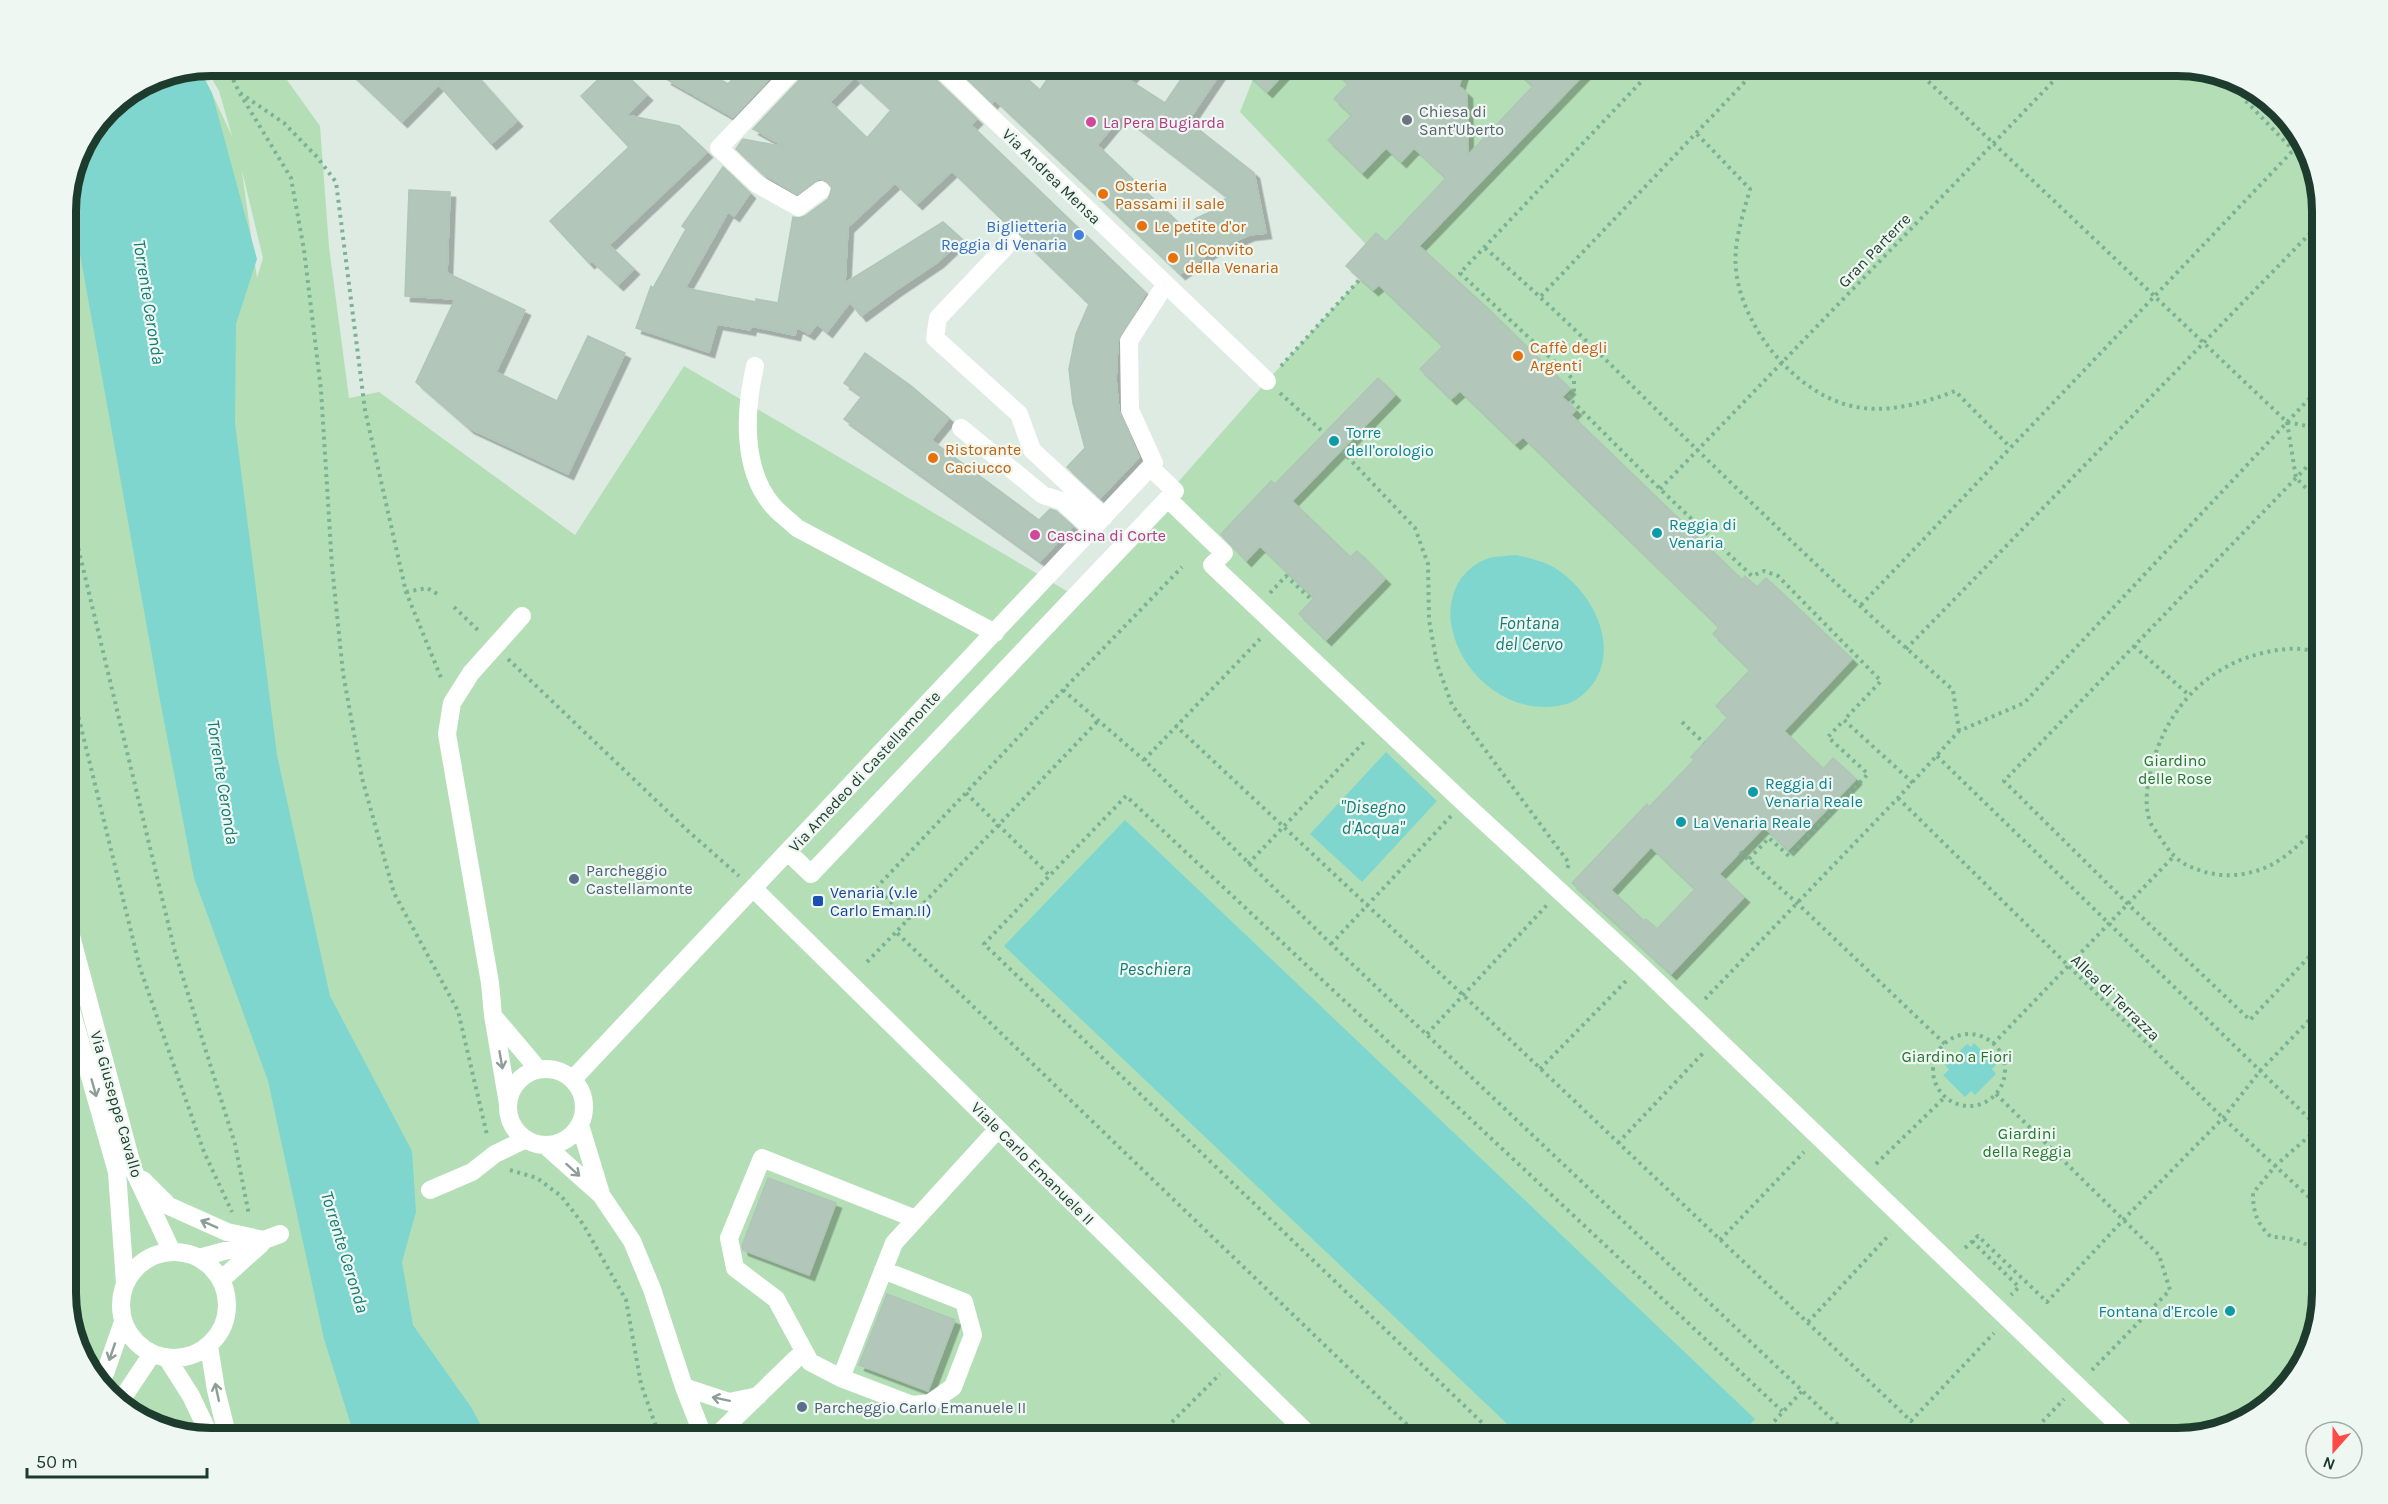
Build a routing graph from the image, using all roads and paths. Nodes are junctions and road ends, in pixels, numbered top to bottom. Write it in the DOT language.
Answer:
graph roads {
  1 [pos="232,76"];
  2 [pos="787,76"];
  3 [pos="948,76"];
  4 [pos="1647,76"];
  5 [pos="1751,76"];
  6 [pos="1922,76"];
  7 [pos="2058,76"];
  8 [pos="239,92"];
  9 [pos="2243,95"];
  10 [pos="1697,134"];
  11 [pos="1992,144"];
  12 [pos="2294,150"];
  13 [pos="821,190"];
  14 [pos="2311,232"];
  15 [pos="1012,240"];
  16 [pos="1485,248"];
  17 [pos="1361,278"];
  18 [pos="1165,285"];
  19 [pos="1541,296"];
  20 [pos="2155,296"];
  21 [pos="2204,342"];
  22 [pos="1782,363"];
  23 [pos="755,366"];
  24 [pos="1267,381"];
  25 [pos="2311,396"];
  26 [pos="2287,422"];
  27 [pos="2311,427"];
  28 [pos="961,428"];
  29 [pos="1324,433"];
  30 [pos="2010,447"];
  31 [pos="1697,450"];
  32 [pos="1342,451"];
  33 [pos="2311,462"];
  34 [pos="1152,465"];
  35 [pos="2296,478"];
  36 [pos="1660,489"];
  37 [pos="2311,493"];
  38 [pos="1168,499"];
  39 [pos="1098,523"];
  40 [pos="77,543"];
  41 [pos="1182,567"];
  42 [pos="1286,576"];
  43 [pos="406,592"];
  44 [pos="441,596"];
  45 [pos="1312,600"];
  46 [pos="1861,605"];
  47 [pos="454,607"];
  48 [pos="522,616"];
  49 [pos="1275,625"];
  50 [pos="995,633"];
  51 [pos="495,646"];
  52 [pos="2134,646"];
  53 [pos="1906,649"];
  54 [pos="2311,652"];
  55 [pos="1063,690"];
  56 [pos="2189,695"];
  57 [pos="452,703"];
  58 [pos="77,711"];
  59 [pos="1844,720"];
  60 [pos="1097,722"];
  61 [pos="1682,722"];
  62 [pos="1382,724"];
  63 [pos="1176,725"];
  64 [pos="1959,731"];
  65 [pos="1704,743"];
  66 [pos="1937,756"];
  67 [pos="1144,760"];
  68 [pos="1912,783"];
  69 [pos="966,793"];
  70 [pos="1898,798"];
  71 [pos="1464,803"];
  72 [pos="999,826"];
  73 [pos="1283,826"];
  74 [pos="2312,833"];
  75 [pos="788,852"];
  76 [pos="1740,852"];
  77 [pos="2173,857"];
  78 [pos="1749,860"];
  79 [pos="1248,864"];
  80 [pos="733,870"];
  81 [pos="1566,873"];
  82 [pos="1049,875"];
  83 [pos="754,889"];
  84 [pos="1560,891"];
  85 [pos="1797,903"];
  86 [pos="1365,905"];
  87 [pos="2129,905"];
  88 [pos="909,919"];
  89 [pos="2110,925"];
  90 [pos="896,932"];
  91 [pos="1331,944"];
  92 [pos="2312,954"];
  93 [pos="77,958"];
  94 [pos="867,962"];
  95 [pos="1641,966"];
  96 [pos="2068,967"];
  97 [pos="1463,994"];
  98 [pos="1713,1008"];
  99 [pos="493,1015"];
  100 [pos="2312,1018"];
  101 [pos="77,1031"];
  102 [pos="1427,1034"];
  103 [pos="1717,1039"];
  104 [pos="1945,1044"];
  105 [pos="1993,1044"];
  106 [pos="538,1069"];
  107 [pos="1540,1069"];
  108 [pos="2260,1071"];
  109 [pos="573,1079"];
  110 [pos="1996,1094"];
  111 [pos="1945,1097"];
  112 [pos="510,1113"];
  113 [pos="2223,1118"];
  114 [pos="2312,1119"];
  115 [pos="580,1125"];
  116 [pos="998,1129"];
  117 [pos="2312,1136"];
  118 [pos="1818,1137"];
  119 [pos="526,1139"];
  120 [pos="1618,1143"];
  121 [pos="545,1145"];
  122 [pos="495,1154"];
  123 [pos="2276,1165"];
  124 [pos="1873,1167"];
  125 [pos="133,1169"];
  126 [pos="430,1190"];
  127 [pos="601,1195"];
  128 [pos="2312,1199"];
  129 [pos="242,1218"];
  130 [pos="916,1219"];
  131 [pos="2124,1219"];
  132 [pos="1903,1220"];
  133 [pos="272,1237"];
  134 [pos="1720,1240"];
  135 [pos="1972,1241"];
  136 [pos="2312,1249"];
  137 [pos="1962,1251"];
  138 [pos="172,1252"];
  139 [pos="199,1258"];
  140 [pos="883,1270"];
  141 [pos="221,1280"];
  142 [pos="125,1283"];
  143 [pos="2019,1287"];
  144 [pos="2007,1319"];
  145 [pos="123,1322"];
  146 [pos="1808,1322"];
  147 [pos="209,1346"];
  148 [pos="804,1352"];
  149 [pos="159,1356"];
  150 [pos="1233,1360"];
  151 [pos="104,1375"];
  152 [pos="841,1378"];
  153 [pos="2077,1385"];
  154 [pos="684,1387"];
  155 [pos="1803,1389"];
  156 [pos="760,1395"];
  157 [pos="125,1396"];
  158 [pos="1782,1411"];
  159 [pos="206,1427"];
  160 [pos="225,1427"];
  161 [pos="656,1427"];
  162 [pos="700,1427"];
  163 [pos="726,1427"];
  164 [pos="1167,1427"];
  165 [pos="1301,1427"];
  166 [pos="1410,1427"];
  167 [pos="1487,1427"];
  168 [pos="1768,1427"];
  169 [pos="1840,1427"];
  170 [pos="2037,1427"];
  171 [pos="2121,1427"];
  1 -- 8 [label="path"];
  2 -- 13 [label="street"];
  3 -- 18 [label="street, Via Andrea Mensa"];
  4 -- 16 [label="path"];
  5 -- 10 [label="path"];
  6 -- 11 [label="path"];
  7 -- 11 [label="path, Gran Parterre"];
  8 -- 43 [label="path"];
  8 -- 122 [label="path"];
  9 -- 12 [label="path"];
  10 -- 19 [label="path"];
  10 -- 22 [label="path"];
  11 -- 20 [label="path"];
  11 -- 22 [label="path, Gran Parterre"];
  12 -- 20 [label="path"];
  14 -- 21 [label="path"];
  15 -- 39 [label="street"];
  16 -- 19 [label="path"];
  16 -- 36 [label="path"];
  17 -- 24 [label="path"];
  18 -- 24 [label="street, Via Andrea Mensa"];
  18 -- 34 [label="street"];
  19 -- 31 [label="path"];
  20 -- 21 [label="path"];
  20 -- 30 [label="path"];
  21 -- 26 [label="path"];
  21 -- 53 [label="path"];
  22 -- 30 [label="path"];
  22 -- 31 [label="path, Gran Parterre"];
  23 -- 50 [label="street"];
  24 -- 29 [label="path"];
  25 -- 26 [label="path"];
  26 -- 27 [label="path"];
  26 -- 35 [label="path"];
  26 -- 64 [label="path"];
  28 -- 39 [label="street"];
  30 -- 46 [label="path"];
  31 -- 36 [label="path, Gran Parterre"];
  31 -- 46 [label="path"];
  32 -- 81 [label="path"];
  33 -- 35 [label="path"];
  34 -- 38 [label="street"];
  34 -- 39 [label="street, Via Amedeo di Castellamonte"];
  35 -- 37 [label="path"];
  35 -- 52 [label="path"];
  36 -- 59 [label="path"];
  38 -- 49 [label="street"];
  38 -- 75 [label="street"];
  39 -- 50 [label="street, Via Amedeo di Castellamonte"];
  40 -- 133 [label="path"];
  41 -- 55 [label="path"];
  42 -- 45 [label="path"];
  43 -- 44 [label="path"];
  43 -- 57 [label="path"];
  46 -- 53 [label="path"];
  47 -- 51 [label="path"];
  48 -- 51 [label="street"];
  49 -- 62 [label="street"];
  49 -- 63 [label="path"];
  50 -- 75 [label="street, Via Amedeo di Castellamonte"];
  51 -- 57 [label="street"];
  51 -- 80 [label="path"];
  52 -- 56 [label="path"];
  52 -- 87 [label="path"];
  53 -- 64 [label="path"];
  54 -- 56 [label="path"];
  55 -- 60 [label="path"];
  55 -- 69 [label="path"];
  56 -- 77 [label="path"];
  57 -- 99 [label="street"];
  58 -- 129 [label="path"];
  59 -- 68 [label="path"];
  59 -- 78 [label="path"];
  60 -- 67 [label="path"];
  60 -- 72 [label="path"];
  61 -- 65 [label="path"];
  62 -- 71 [label="street"];
  62 -- 73 [label="path"];
  63 -- 67 [label="path"];
  63 -- 73 [label="path"];
  64 -- 66 [label="path"];
  66 -- 68 [label="path"];
  66 -- 89 [label="path"];
  67 -- 79 [label="path"];
  68 -- 70 [label="path"];
  69 -- 72 [label="path"];
  69 -- 88 [label="path"];
  70 -- 85 [label="path"];
  70 -- 96 [label="path, Allea di Terrazza"];
  71 -- 84 [label="street"];
  71 -- 86 [label="path"];
  72 -- 82 [label="path"];
  72 -- 88 [label="path"];
  73 -- 79 [label="path"];
  73 -- 86 [label="path"];
  74 -- 77 [label="path"];
  75 -- 83 [label="street, Via Amedeo di Castellamonte"];
  76 -- 78 [label="path"];
  77 -- 87 [label="path"];
  78 -- 85 [label="path"];
  79 -- 91 [label="path"];
  82 -- 158 [label="path"];
  82 -- 167 [label="path"];
  83 -- 109 [label="street, Via Amedeo di Castellamonte"];
  83 -- 116 [label="street, Viale Carlo Emanuele II"];
  84 -- 95 [label="street"];
  84 -- 97 [label="path"];
  85 -- 98 [label="path"];
  85 -- 104 [label="path"];
  86 -- 91 [label="path"];
  86 -- 97 [label="path"];
  87 -- 89 [label="path"];
  87 -- 92 [label="path"];
  88 -- 90 [label="path"];
  89 -- 96 [label="path"];
  89 -- 108 [label="path"];
  90 -- 94 [label="path"];
  90 -- 166 [label="path"];
  91 -- 102 [label="path"];
  93 -- 125 [label="street, Via Giuseppe Cavallo"];
  95 -- 103 [label="street"];
  95 -- 107 [label="path"];
  96 -- 105 [label="path"];
  96 -- 113 [label="path, Allea di Terrazza"];
  97 -- 102 [label="path"];
  97 -- 107 [label="path"];
  99 -- 106 [label="street"];
  99 -- 112 [label="street, one-way"];
  100 -- 108 [label="path"];
  101 -- 142 [label="street, Via Giuseppe Cavallo, one-way"];
  102 -- 155 [label="path"];
  103 -- 118 [label="street"];
  103 -- 120 [label="path"];
  104 -- 105 [label="path"];
  104 -- 111 [label="path"];
  105 -- 110 [label="path"];
  106 -- 109 [label="street"];
  106 -- 112 [label="street"];
  107 -- 120 [label="path"];
  108 -- 113 [label="path"];
  108 -- 114 [label="path"];
  109 -- 115 [label="street"];
  110 -- 111 [label="path"];
  110 -- 131 [label="path"];
  111 -- 124 [label="path"];
  112 -- 119 [label="street"];
  112 -- 122 [label="street"];
  113 -- 123 [label="path, Allea di Terrazza"];
  113 -- 131 [label="path"];
  115 -- 121 [label="street"];
  115 -- 127 [label="street"];
  116 -- 130 [label="street"];
  116 -- 150 [label="street, Viale Carlo Emanuele II"];
  117 -- 123 [label="path"];
  118 -- 132 [label="street"];
  118 -- 134 [label="path"];
  119 -- 121 [label="street"];
  119 -- 122 [label="street"];
  120 -- 134 [label="path"];
  121 -- 127 [label="street, one-way"];
  122 -- 126 [label="street"];
  122 -- 161 [label="path"];
  123 -- 128 [label="path, Allea di Terrazza"];
  123 -- 136 [label="path"];
  133 -- 125 [label="street, one-way"];
  125 -- 138 [label="street, Via Giuseppe Cavallo"];
  127 -- 154 [label="street"];
  130 -- 140 [label="street"];
  130 -- 148 [label="street"];
  131 -- 135 [label="path"];
  131 -- 153 [label="path"];
  132 -- 144 [label="street"];
  132 -- 146 [label="path"];
  133 -- 139 [label="street"];
  133 -- 141 [label="street"];
  134 -- 146 [label="path"];
  135 -- 137 [label="path"];
  135 -- 143 [label="path"];
  138 -- 139 [label="street"];
  138 -- 142 [label="street"];
  139 -- 141 [label="street"];
  140 -- 152 [label="street"];
  140 -- 152 [label="street"];
  141 -- 147 [label="street"];
  142 -- 145 [label="street"];
  144 -- 146 [label="path"];
  144 -- 153 [label="street"];
  145 -- 149 [label="street"];
  145 -- 151 [label="street, one-way"];
  147 -- 149 [label="street"];
  160 -- 147 [label="street, one-way"];
  148 -- 152 [label="street"];
  148 -- 156 [label="street"];
  149 -- 157 [label="street"];
  149 -- 159 [label="street"];
  150 -- 164 [label="path"];
  150 -- 165 [label="street, Viale Carlo Emanuele II"];
  153 -- 170 [label="path"];
  153 -- 171 [label="street"];
  156 -- 154 [label="street, one-way"];
  154 -- 162 [label="street"];
  155 -- 158 [label="path"];
  155 -- 169 [label="path"];
  156 -- 163 [label="street"];
  158 -- 168 [label="path"];
}
